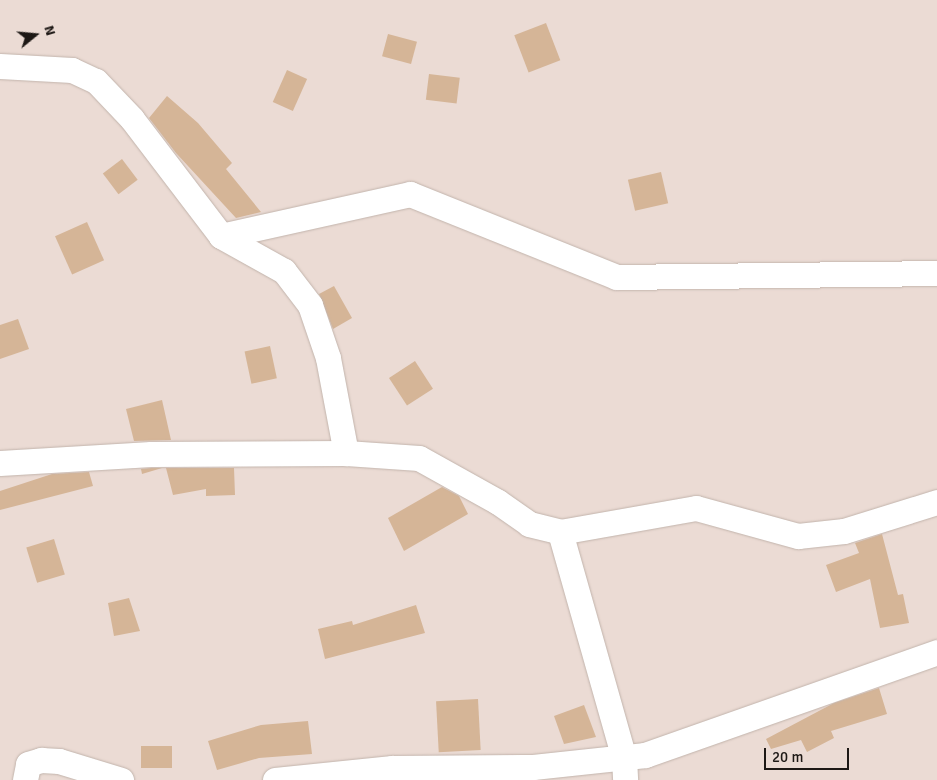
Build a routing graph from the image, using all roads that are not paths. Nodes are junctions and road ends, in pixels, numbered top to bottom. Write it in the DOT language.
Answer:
graph roads {
  1 [pos="0,66"];
  2 [pos="221,236"];
  3 [pos="937,273"];
  4 [pos="346,453"];
  5 [pos="0,463"];
  6 [pos="937,502"];
  7 [pos="560,532"];
  8 [pos="937,652"];
  9 [pos="625,769"];
  10 [pos="25,780"];
  11 [pos="121,780"];
  12 [pos="275,780"];
  1 -- 2 [label="street"];
  2 -- 3 [label="street"];
  2 -- 4 [label="street"];
  4 -- 5 [label="street"];
  4 -- 7 [label="street"];
  6 -- 7 [label="street"];
  7 -- 9 [label="street"];
  8 -- 9 [label="street"];
  9 -- 12 [label="street"];
  10 -- 11 [label="street"];
}
